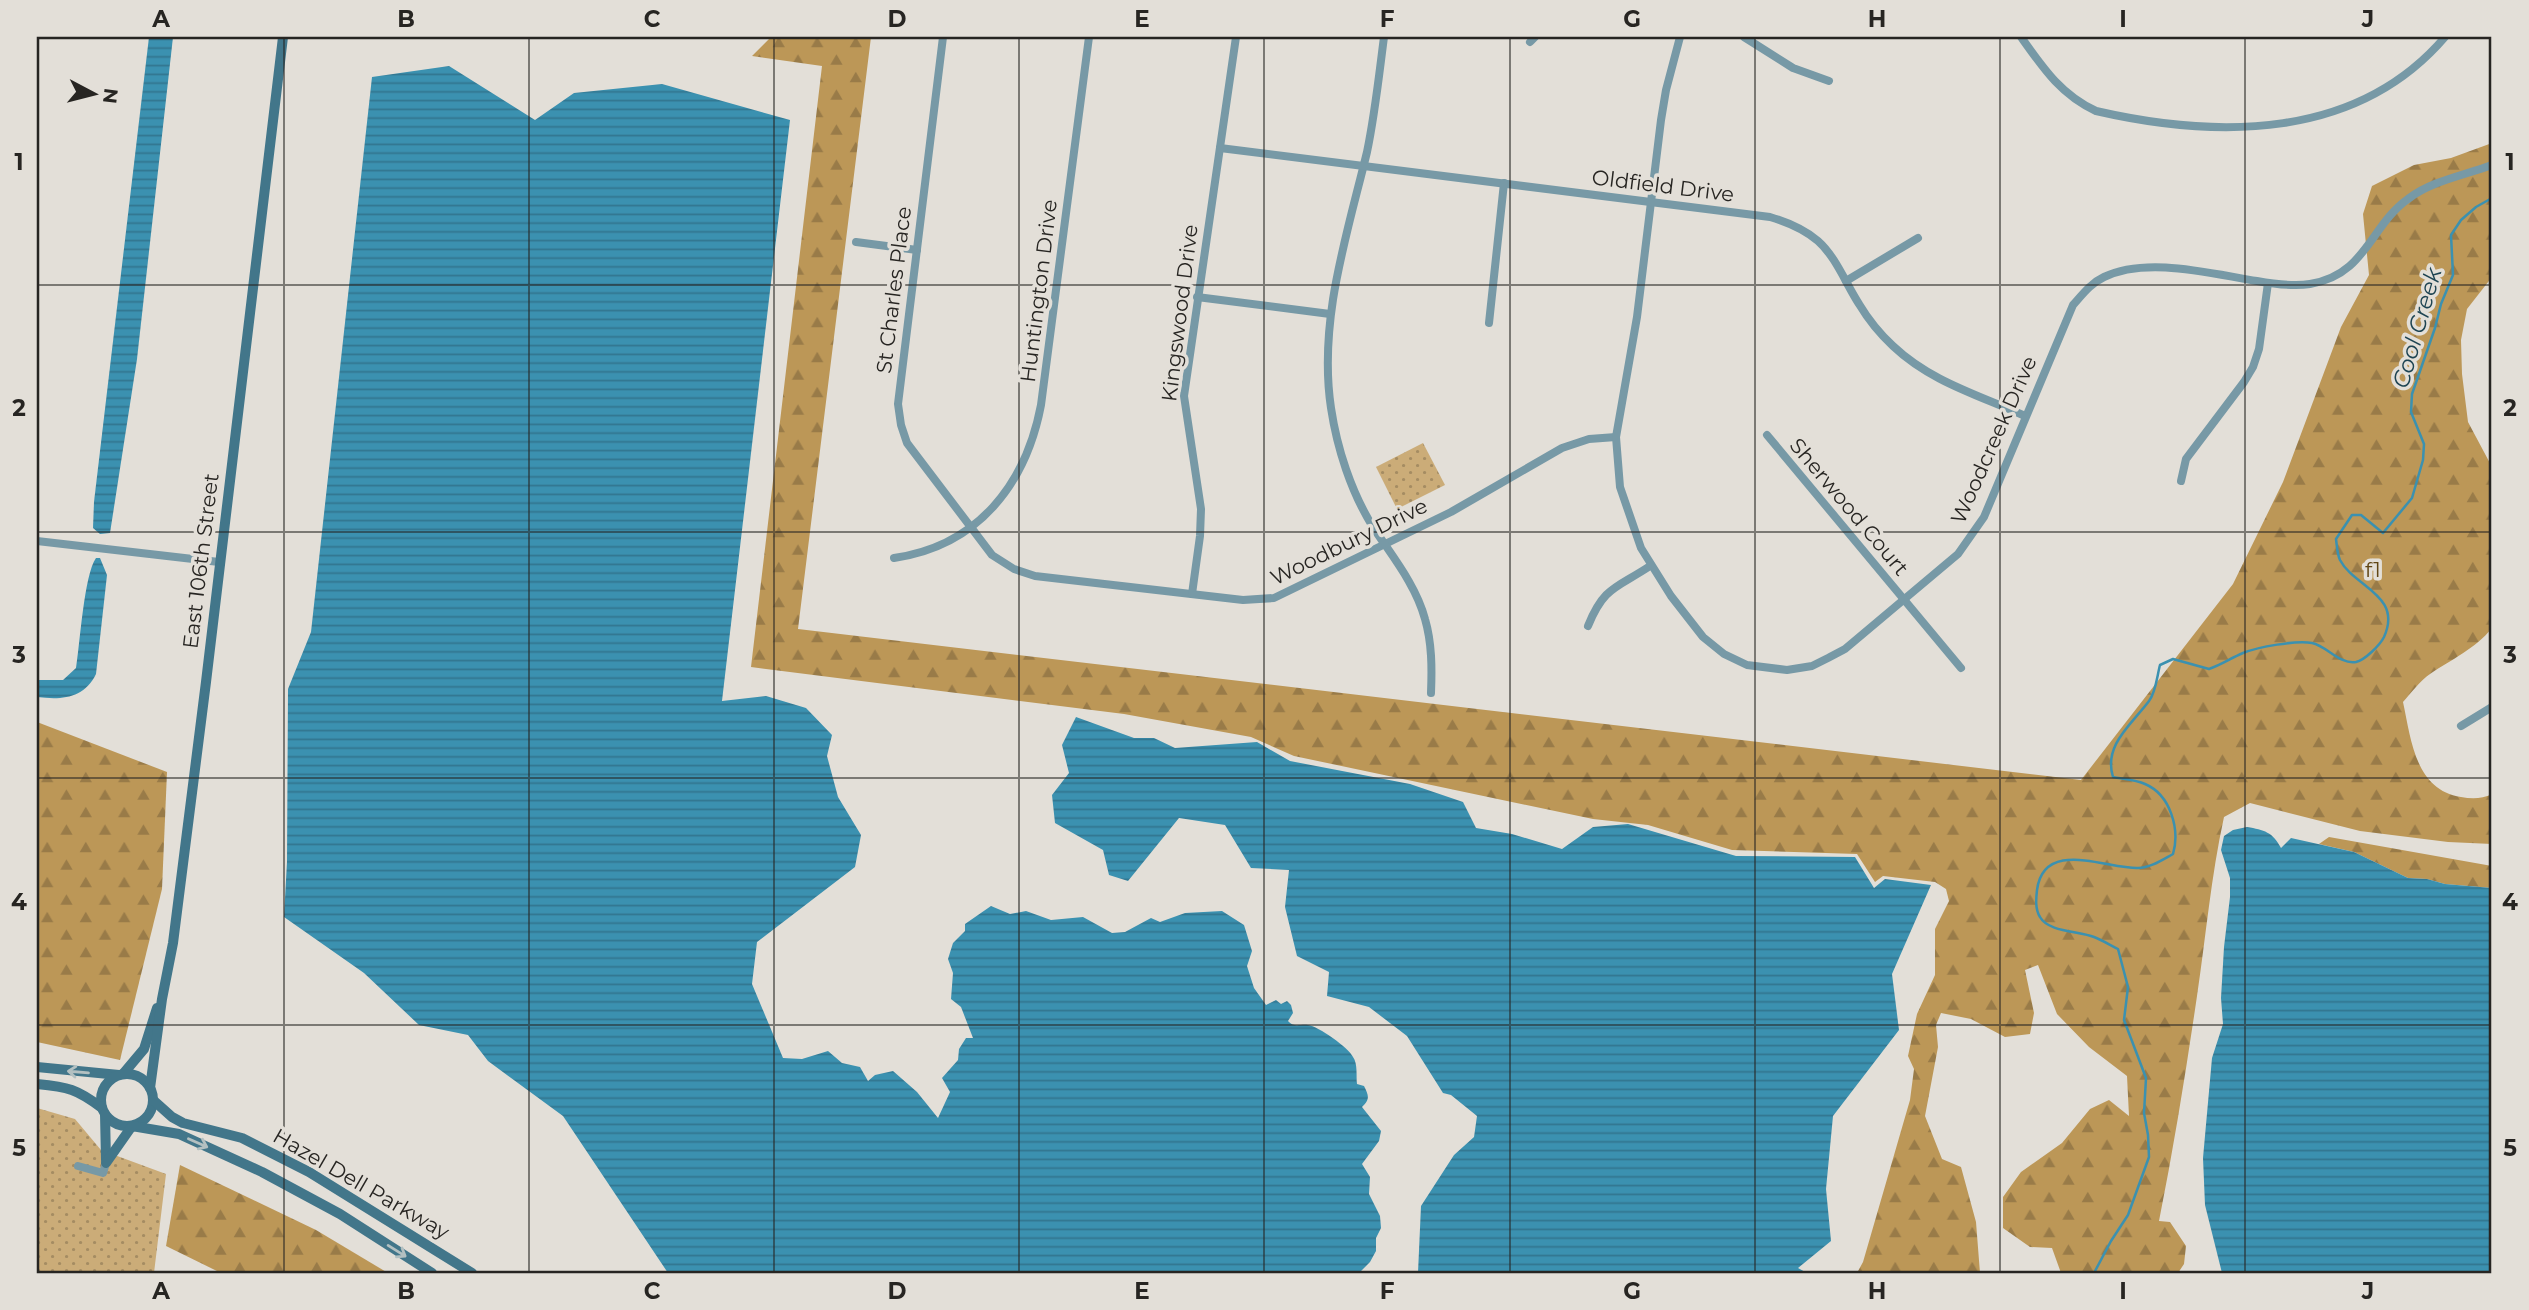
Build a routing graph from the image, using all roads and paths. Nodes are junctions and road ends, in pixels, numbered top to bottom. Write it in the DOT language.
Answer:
graph roads {
  1 [pos="283,37"];
  2 [pos="943,37"];
  3 [pos="1089,37"];
  4 [pos="1236,37"];
  5 [pos="1384,37"];
  6 [pos="1680,37"];
  7 [pos="1744,37"];
  8 [pos="2021,37"];
  9 [pos="2445,37"];
  10 [pos="1829,81"];
  11 [pos="1220,148"];
  12 [pos="2492,165"];
  13 [pos="1363,166"];
  14 [pos="1504,183"];
  15 [pos="1651,202"];
  16 [pos="1918,238"];
  17 [pos="856,242"];
  18 [pos="916,250"];
  19 [pos="1846,281"];
  20 [pos="2268,283"];
  21 [pos="1197,297"];
  22 [pos="1331,314"];
  23 [pos="1489,323"];
  24 [pos="2025,416"];
  25 [pos="1767,435"];
  26 [pos="1616,437"];
  27 [pos="2181,481"];
  28 [pos="970,528"];
  29 [pos="37,541"];
  30 [pos="1385,545"];
  31 [pos="894,558"];
  32 [pos="219,562"];
  33 [pos="1650,566"];
  34 [pos="1192,594"];
  35 [pos="1905,600"];
  36 [pos="1588,626"];
  37 [pos="1961,668"];
  38 [pos="1431,693"];
  39 [pos="2492,707"];
  40 [pos="2461,726"];
  41 [pos="162,999"];
  42 [pos="37,1067"];
  43 [pos="121,1075"];
  44 [pos="37,1084"];
  45 [pos="150,1088"];
  46 [pos="153,1100"];
  47 [pos="104,1111"];
  48 [pos="132,1126"];
  49 [pos="106,1163"];
  50 [pos="78,1166"];
  51 [pos="432,1273"];
  52 [pos="472,1273"];
  1 -- 32 [label="street, East 106th Street"];
  2 -- 18 [label="street, St Charles Place"];
  3 -- 28 [label="street, Huntington Drive"];
  4 -- 11 [label="street, Kingswood Drive"];
  5 -- 13 [label="street"];
  6 -- 15 [label="street, Woodcreek Drive"];
  7 -- 10 [label="street"];
  8 -- 9 [label="street"];
  11 -- 13 [label="street, Oldfield Drive"];
  11 -- 21 [label="street, Kingswood Drive"];
  12 -- 20 [label="street, Woodcreek Drive"];
  13 -- 14 [label="street, Oldfield Drive"];
  13 -- 22 [label="street"];
  14 -- 15 [label="street, Oldfield Drive"];
  14 -- 23 [label="street"];
  15 -- 19 [label="street, Oldfield Drive"];
  15 -- 26 [label="street, Woodcreek Drive"];
  16 -- 19 [label="street"];
  17 -- 18 [label="street"];
  18 -- 28 [label="street, St Charles Place"];
  19 -- 24 [label="street, Oldfield Drive"];
  20 -- 24 [label="street, Woodcreek Drive"];
  20 -- 27 [label="street"];
  21 -- 22 [label="street"];
  21 -- 34 [label="street, Kingswood Drive"];
  22 -- 30 [label="street"];
  24 -- 35 [label="street, Woodcreek Drive"];
  25 -- 35 [label="street, Sherwood Court"];
  26 -- 30 [label="street, Woodbury Drive"];
  26 -- 33 [label="street, Woodcreek Drive"];
  28 -- 31 [label="street, Huntington Drive"];
  28 -- 34 [label="street, Woodbury Drive"];
  29 -- 32 [label="street"];
  30 -- 34 [label="street, Woodbury Drive"];
  30 -- 38 [label="street"];
  32 -- 41 [label="street, East 106th Street"];
  33 -- 35 [label="street, Woodcreek Drive"];
  33 -- 36 [label="street"];
  35 -- 37 [label="street, Sherwood Court"];
  39 -- 40 [label="street"];
  41 -- 43 [label="street"];
  41 -- 45 [label="street, East 106th Street"];
  43 -- 42 [label="street, one-way"];
  43 -- 45 [label="street"];
  43 -- 47 [label="street"];
  44 -- 47 [label="street"];
  45 -- 46 [label="street"];
  46 -- 48 [label="street"];
  46 -- 52 [label="street, Hazel Dell Parkway"];
  47 -- 48 [label="street"];
  47 -- 49 [label="street"];
  48 -- 49 [label="street"];
  48 -- 51 [label="street, Hazel Dell Parkway, one-way"];
  49 -- 50 [label="street"];
}
